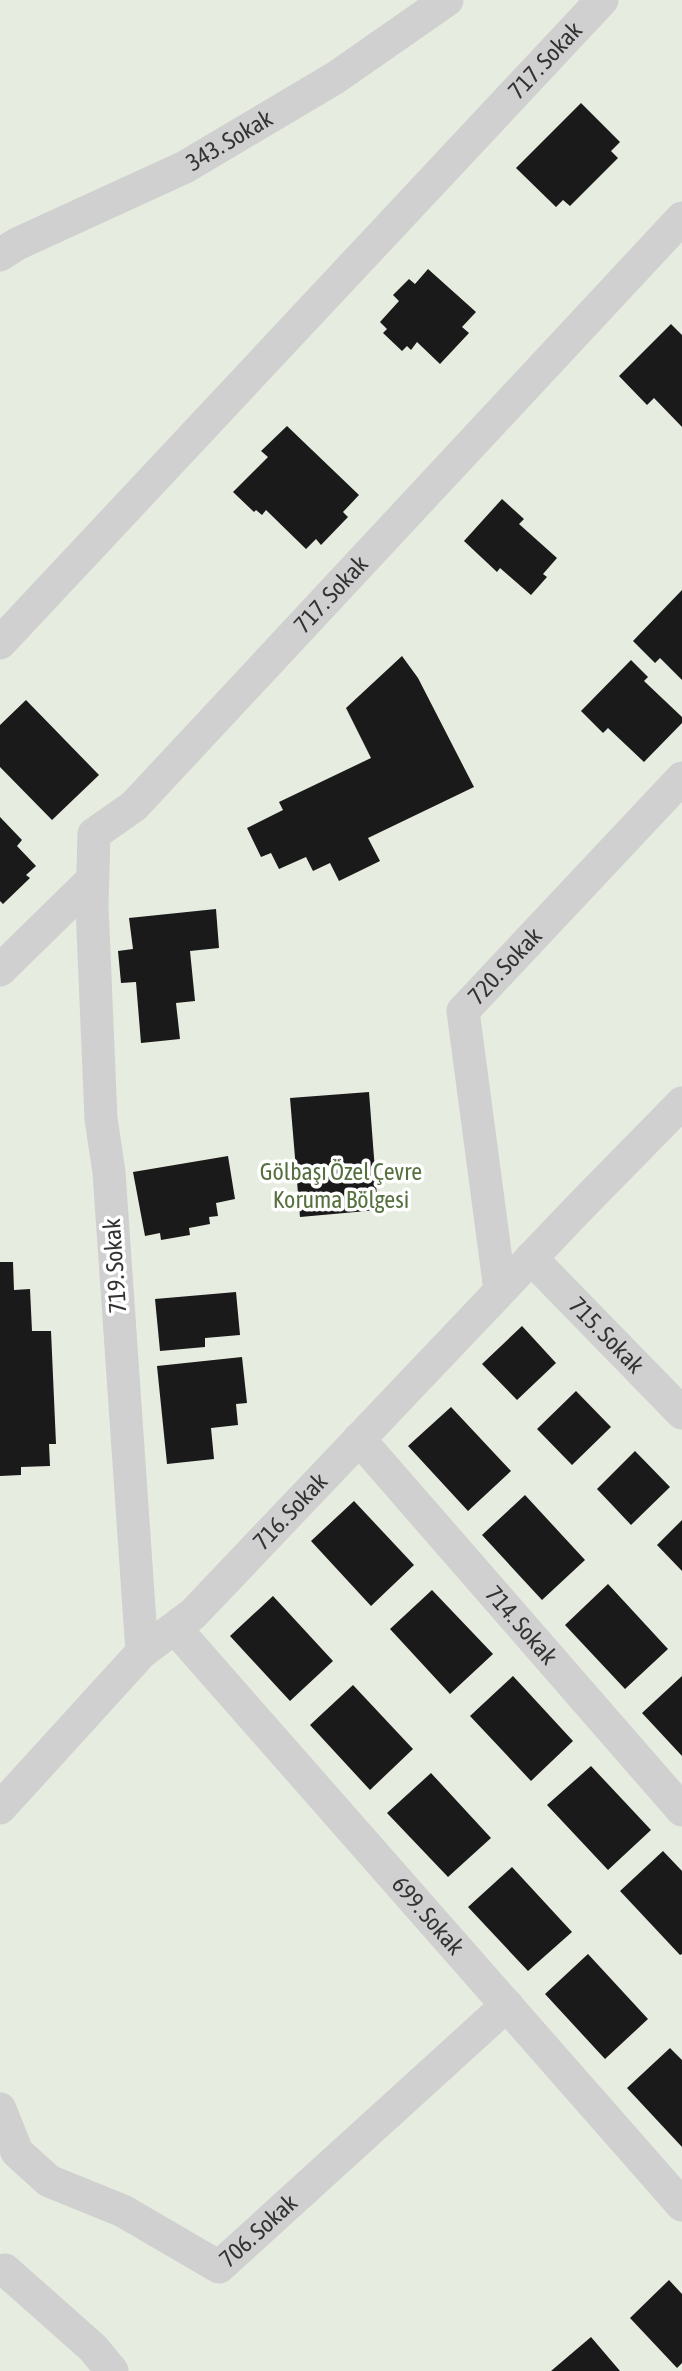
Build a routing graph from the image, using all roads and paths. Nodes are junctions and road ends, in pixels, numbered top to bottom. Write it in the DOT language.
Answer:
graph roads {
  1 [pos="447,0"];
  2 [pos="602,0"];
  3 [pos="682,218"];
  4 [pos="0,255"];
  5 [pos="0,643"];
  6 [pos="682,778"];
  7 [pos="92,880"];
  8 [pos="0,970"];
  9 [pos="682,1103"];
  10 [pos="531,1258"];
  11 [pos="500,1290"];
  12 [pos="682,1413"];
  13 [pos="359,1439"];
  14 [pos="175,1628"];
  15 [pos="142,1652"];
  16 [pos="0,1808"];
  17 [pos="682,1810"];
  18 [pos="507,2006"];
  19 [pos="0,2109"];
  20 [pos="682,2204"];
  21 [pos="0,2271"];
  22 [pos="112,2371"];
  1 -- 4 [label="street, 343. Sokak"];
  2 -- 5 [label="street, 717. Sokak"];
  3 -- 7 [label="street, 717. Sokak"];
  6 -- 11 [label="street, 720. Sokak"];
  7 -- 8 [label="street"];
  7 -- 15 [label="street, 719. Sokak"];
  9 -- 10 [label="street, 716. Sokak"];
  10 -- 11 [label="street, 716. Sokak"];
  10 -- 12 [label="street, 715. Sokak"];
  11 -- 13 [label="street, 716. Sokak"];
  13 -- 14 [label="street, 716. Sokak"];
  13 -- 17 [label="street, 714. Sokak"];
  14 -- 15 [label="street, 716. Sokak"];
  14 -- 18 [label="street, 699. Sokak"];
  15 -- 16 [label="street, 716. Sokak"];
  18 -- 19 [label="street, 706. Sokak"];
  18 -- 20 [label="street, 699. Sokak"];
  21 -- 22 [label="street"];
}
